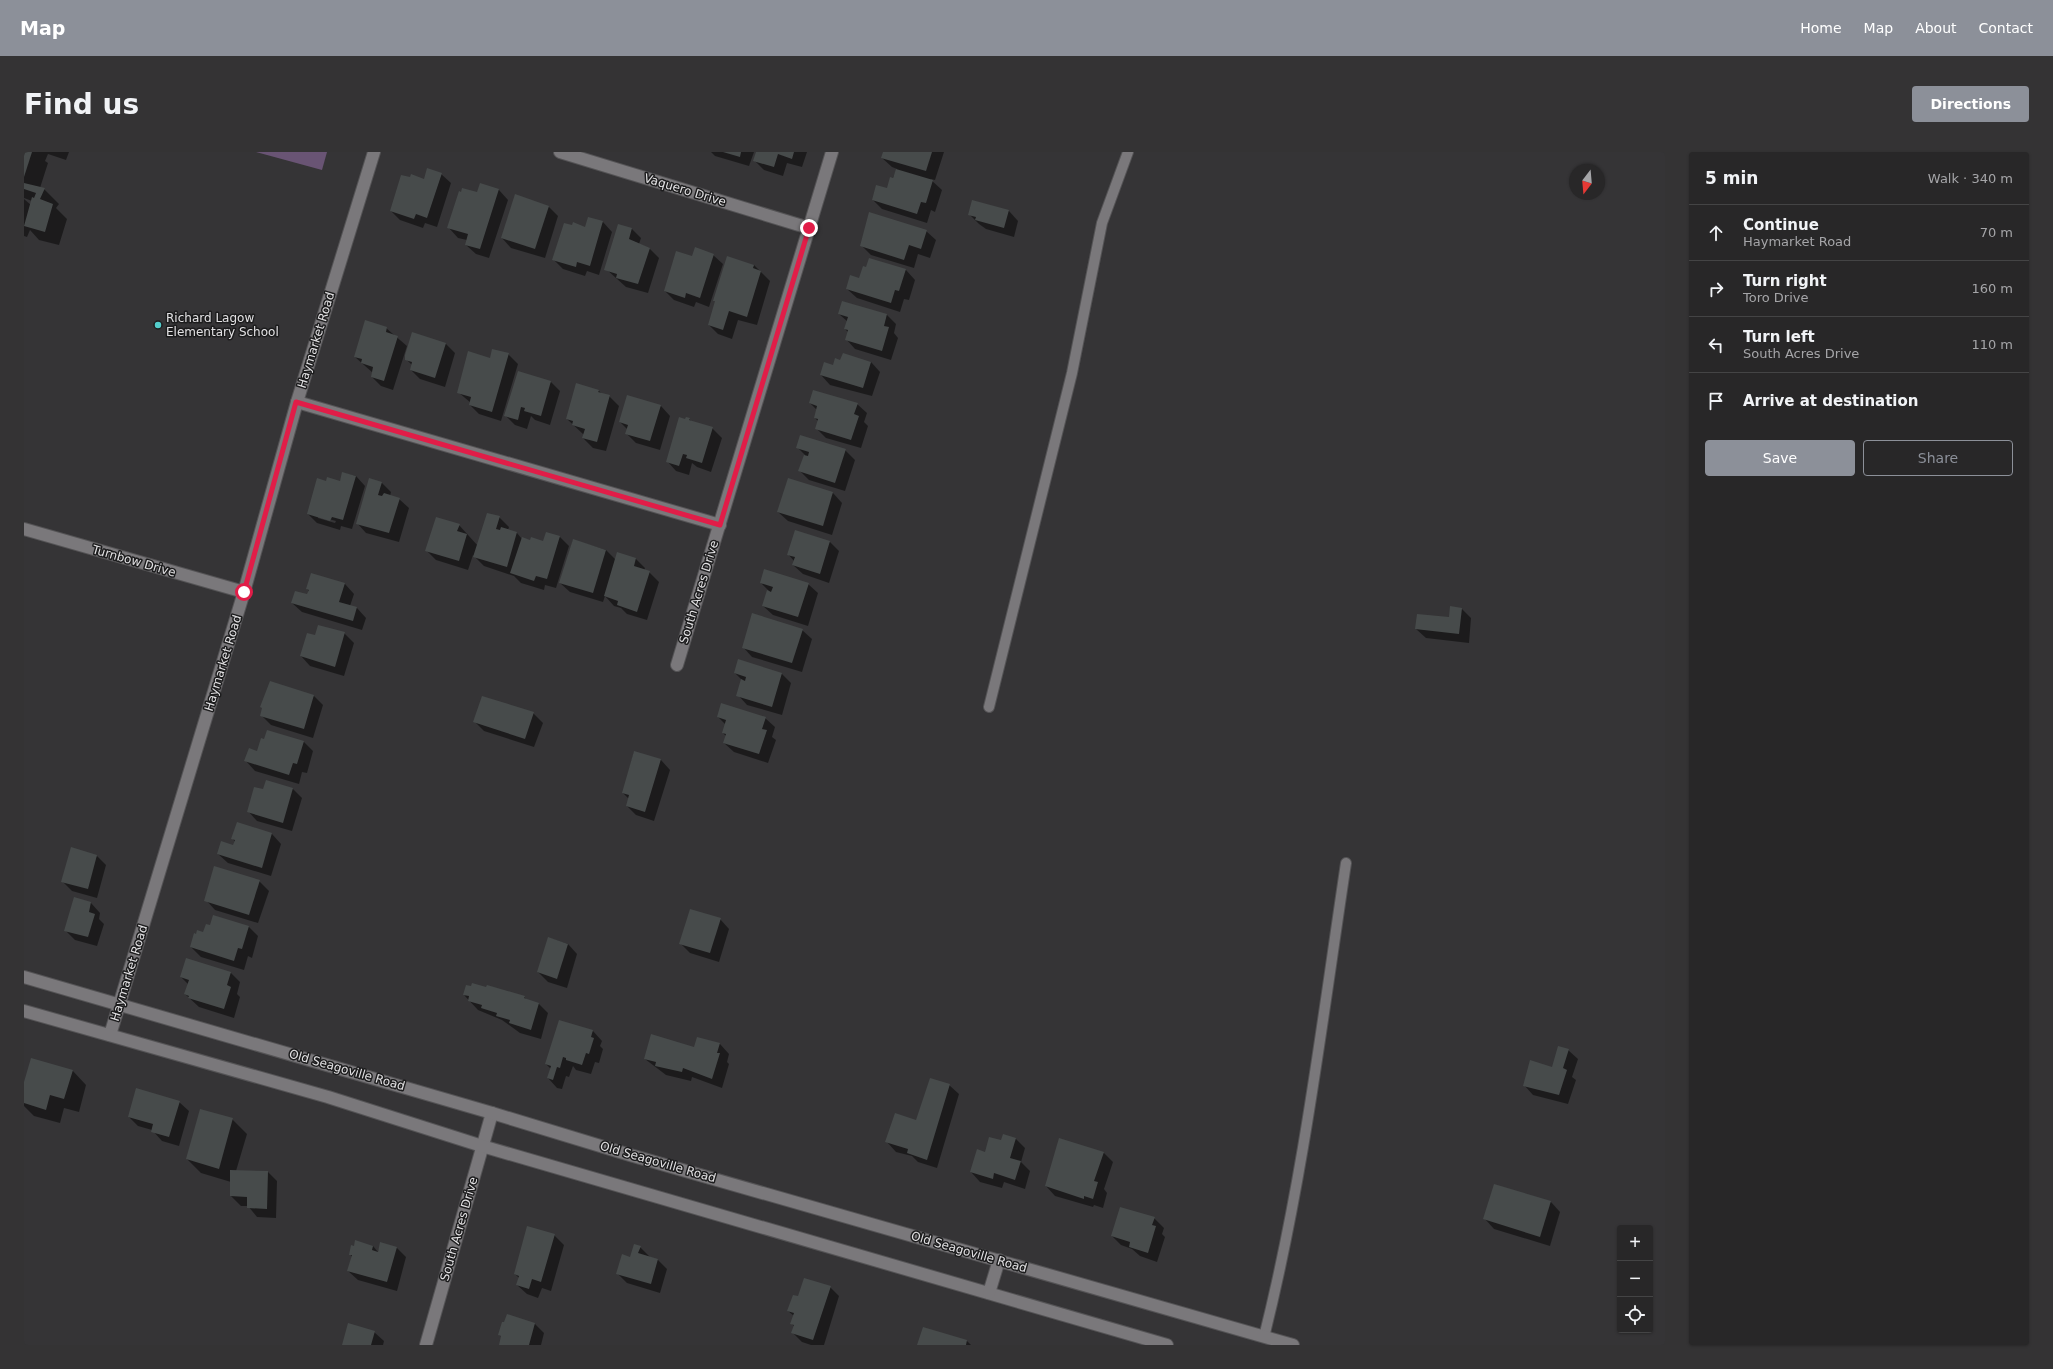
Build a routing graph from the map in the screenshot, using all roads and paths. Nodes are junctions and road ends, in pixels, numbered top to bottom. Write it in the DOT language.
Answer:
graph roads {
  1 [pos="374,152"];
  2 [pos="560,152"];
  3 [pos="832,152"];
  4 [pos="1128,152"];
  5 [pos="809,228"];
  6 [pos="296,402"];
  7 [pos="720,525"];
  8 [pos="24,530"];
  9 [pos="244,592"];
  10 [pos="678,665"];
  11 [pos="989,707"];
  12 [pos="1346,863"];
  13 [pos="24,977"];
  14 [pos="120,1005"];
  15 [pos="24,1010"];
  16 [pos="110,1035"];
  17 [pos="492,1112"];
  18 [pos="482,1146"];
  19 [pos="999,1260"];
  20 [pos="988,1293"];
  21 [pos="1263,1341"];
  22 [pos="426,1345"];
  23 [pos="1167,1345"];
  24 [pos="1293,1345"];
  1 -- 6 [label="street, Haymarket Road"];
  2 -- 5 [label="street, Vaquero Drive"];
  3 -- 5 [label="street, South Acres Drive"];
  4 -- 11 [label="lane"];
  5 -- 7 [label="street, South Acres Drive"];
  6 -- 7 [label="street"];
  6 -- 9 [label="street, Haymarket Road"];
  7 -- 10 [label="street, South Acres Drive"];
  8 -- 9 [label="street, Turnbow Drive"];
  9 -- 14 [label="street, Haymarket Road"];
  12 -- 21 [label="lane"];
  13 -- 14 [label="street, Old Seagoville Road"];
  14 -- 16 [label="street, Haymarket Road"];
  14 -- 17 [label="street, Old Seagoville Road"];
  15 -- 16 [label="street"];
  16 -- 18 [label="street"];
  17 -- 18 [label="street, South Acres Drive"];
  17 -- 19 [label="street, Old Seagoville Road"];
  18 -- 20 [label="street"];
  18 -- 22 [label="street, South Acres Drive"];
  19 -- 20 [label="street"];
  19 -- 21 [label="street, Old Seagoville Road"];
  20 -- 23 [label="street"];
  21 -- 24 [label="street, Old Seagoville Road"];
}
